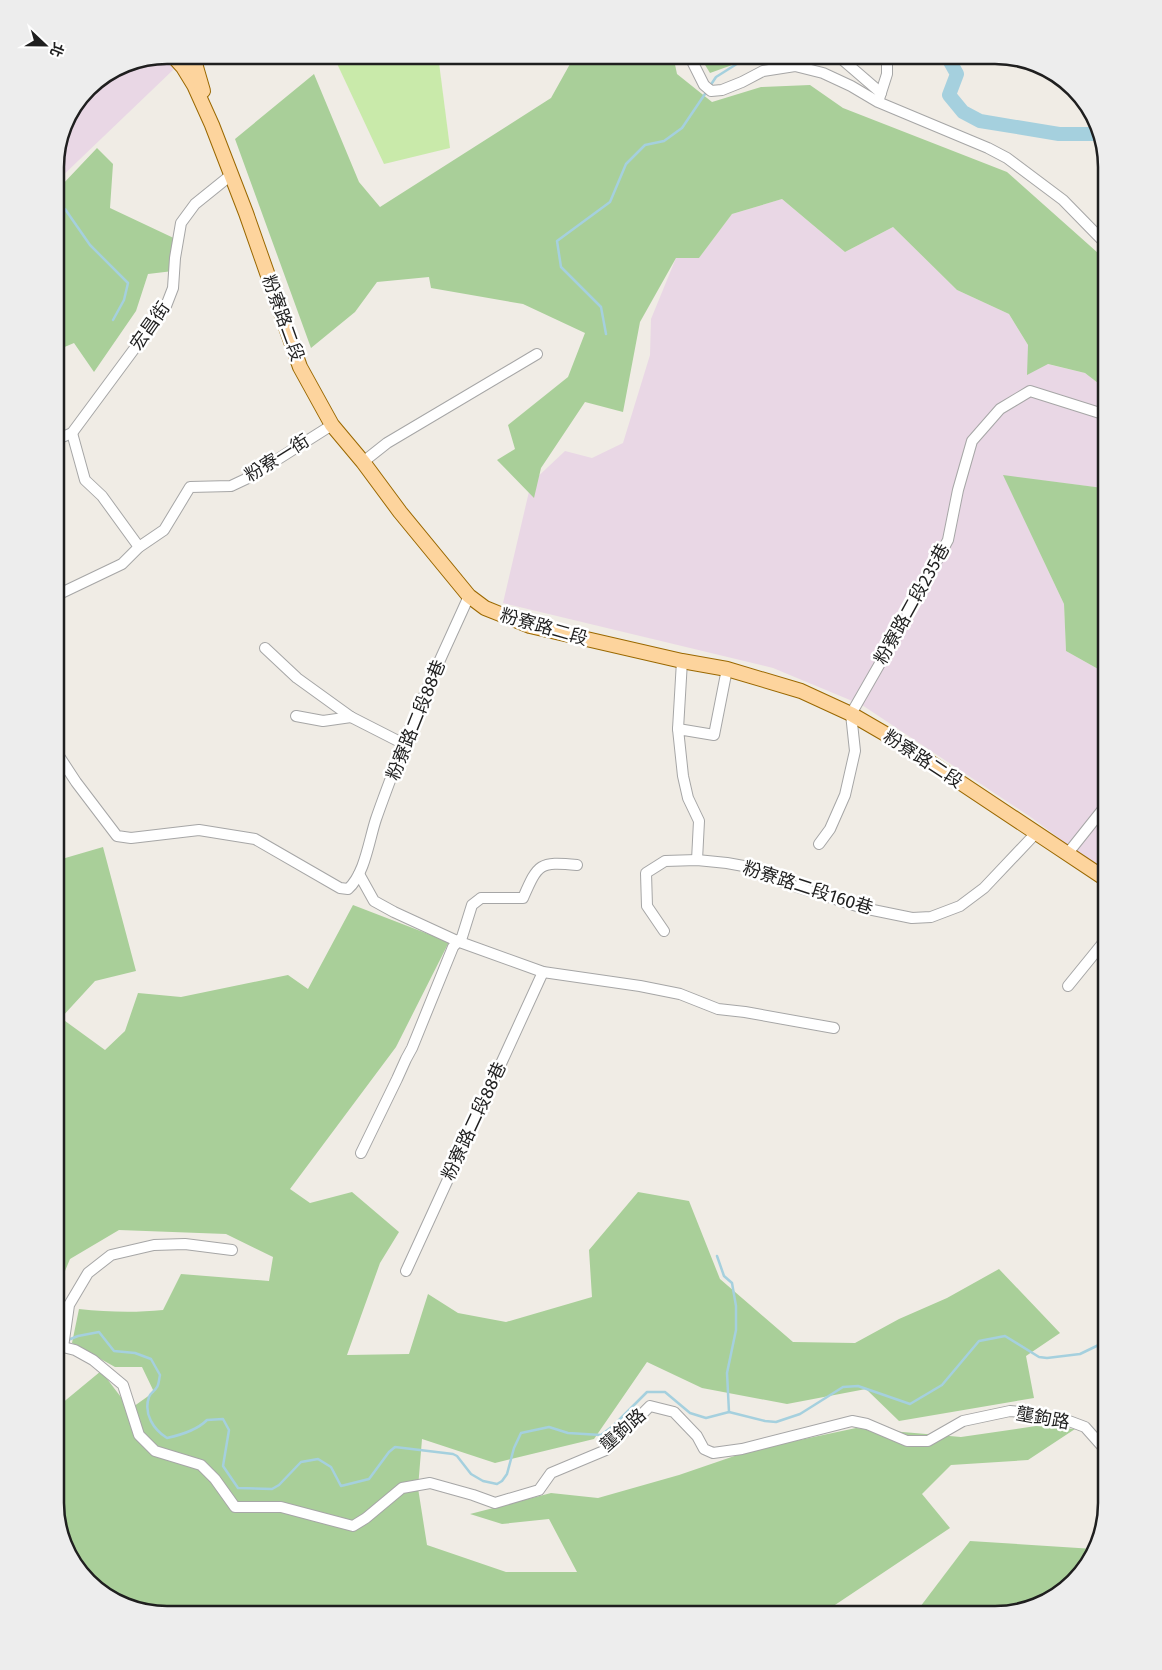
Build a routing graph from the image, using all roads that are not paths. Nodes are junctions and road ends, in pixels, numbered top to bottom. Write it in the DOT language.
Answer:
graph roads {
  1 [pos="194,64"];
  2 [pos="694,64"];
  3 [pos="846,64"];
  4 [pos="887,64"];
  5 [pos="879,98"];
  6 [pos="231,175"];
  7 [pos="1098,236"];
  8 [pos="537,354"];
  9 [pos="1098,412"];
  10 [pos="332,425"];
  11 [pos="72,433"];
  12 [pos="64,436"];
  13 [pos="363,462"];
  14 [pos="139,546"];
  15 [pos="64,592"];
  16 [pos="470,596"];
  17 [pos="265,648"];
  18 [pos="682,661"];
  19 [pos="727,669"];
  20 [pos="851,714"];
  21 [pos="296,716"];
  22 [pos="351,717"];
  23 [pos="678,729"];
  24 [pos="404,744"];
  25 [pos="64,764"];
  26 [pos="1098,815"];
  27 [pos="1037,832"];
  28 [pos="818,844"];
  29 [pos="1068,853"];
  30 [pos="698,860"];
  31 [pos="577,865"];
  32 [pos="359,874"];
  33 [pos="1098,874"];
  34 [pos="664,931"];
  35 [pos="457,941"];
  36 [pos="1098,949"];
  37 [pos="543,972"];
  38 [pos="1068,986"];
  39 [pos="834,1028"];
  40 [pos="361,1153"];
  41 [pos="232,1250"];
  42 [pos="406,1271"];
  43 [pos="64,1326"];
  44 [pos="64,1349"];
  45 [pos="1098,1442"];
  1 -- 6 [label="main road, 粉寮路二段"];
  2 -- 5 [label="street"];
  3 -- 5 [label="street"];
  4 -- 5 [label="street"];
  5 -- 7 [label="street"];
  6 -- 10 [label="main road, 粉寮路二段"];
  6 -- 11 [label="street, 宏昌街"];
  8 -- 13 [label="street"];
  9 -- 20 [label="street, 粉寮路二段235巷"];
  10 -- 13 [label="main road, 粉寮路二段"];
  10 -- 14 [label="street, 粉寮一街"];
  11 -- 12 [label="street"];
  11 -- 14 [label="street"];
  13 -- 16 [label="main road, 粉寮路二段"];
  14 -- 15 [label="street, 粉寮一街"];
  16 -- 18 [label="main road, 粉寮路二段"];
  16 -- 24 [label="street, 粉寮路二段88巷"];
  17 -- 22 [label="street"];
  18 -- 19 [label="main road, 粉寮路二段"];
  18 -- 23 [label="street"];
  19 -- 20 [label="main road, 粉寮路二段"];
  19 -- 23 [label="street"];
  20 -- 27 [label="main road, 粉寮路二段"];
  20 -- 28 [label="street"];
  21 -- 22 [label="street"];
  22 -- 24 [label="street"];
  23 -- 30 [label="street"];
  24 -- 32 [label="street, 粉寮路二段88巷"];
  25 -- 32 [label="street"];
  26 -- 29 [label="street"];
  27 -- 29 [label="main road, 粉寮路二段"];
  27 -- 30 [label="street, 粉寮路二段160巷"];
  29 -- 33 [label="main road, 粉寮路二段"];
  30 -- 34 [label="street, 粉寮路二段160巷"];
  31 -- 35 [label="street"];
  32 -- 35 [label="street"];
  35 -- 37 [label="street"];
  35 -- 40 [label="street"];
  36 -- 38 [label="street"];
  37 -- 39 [label="street"];
  37 -- 42 [label="street, 粉寮路二段88巷"];
  41 -- 43 [label="street"];
  44 -- 45 [label="street, 壟鉤路"];
}
